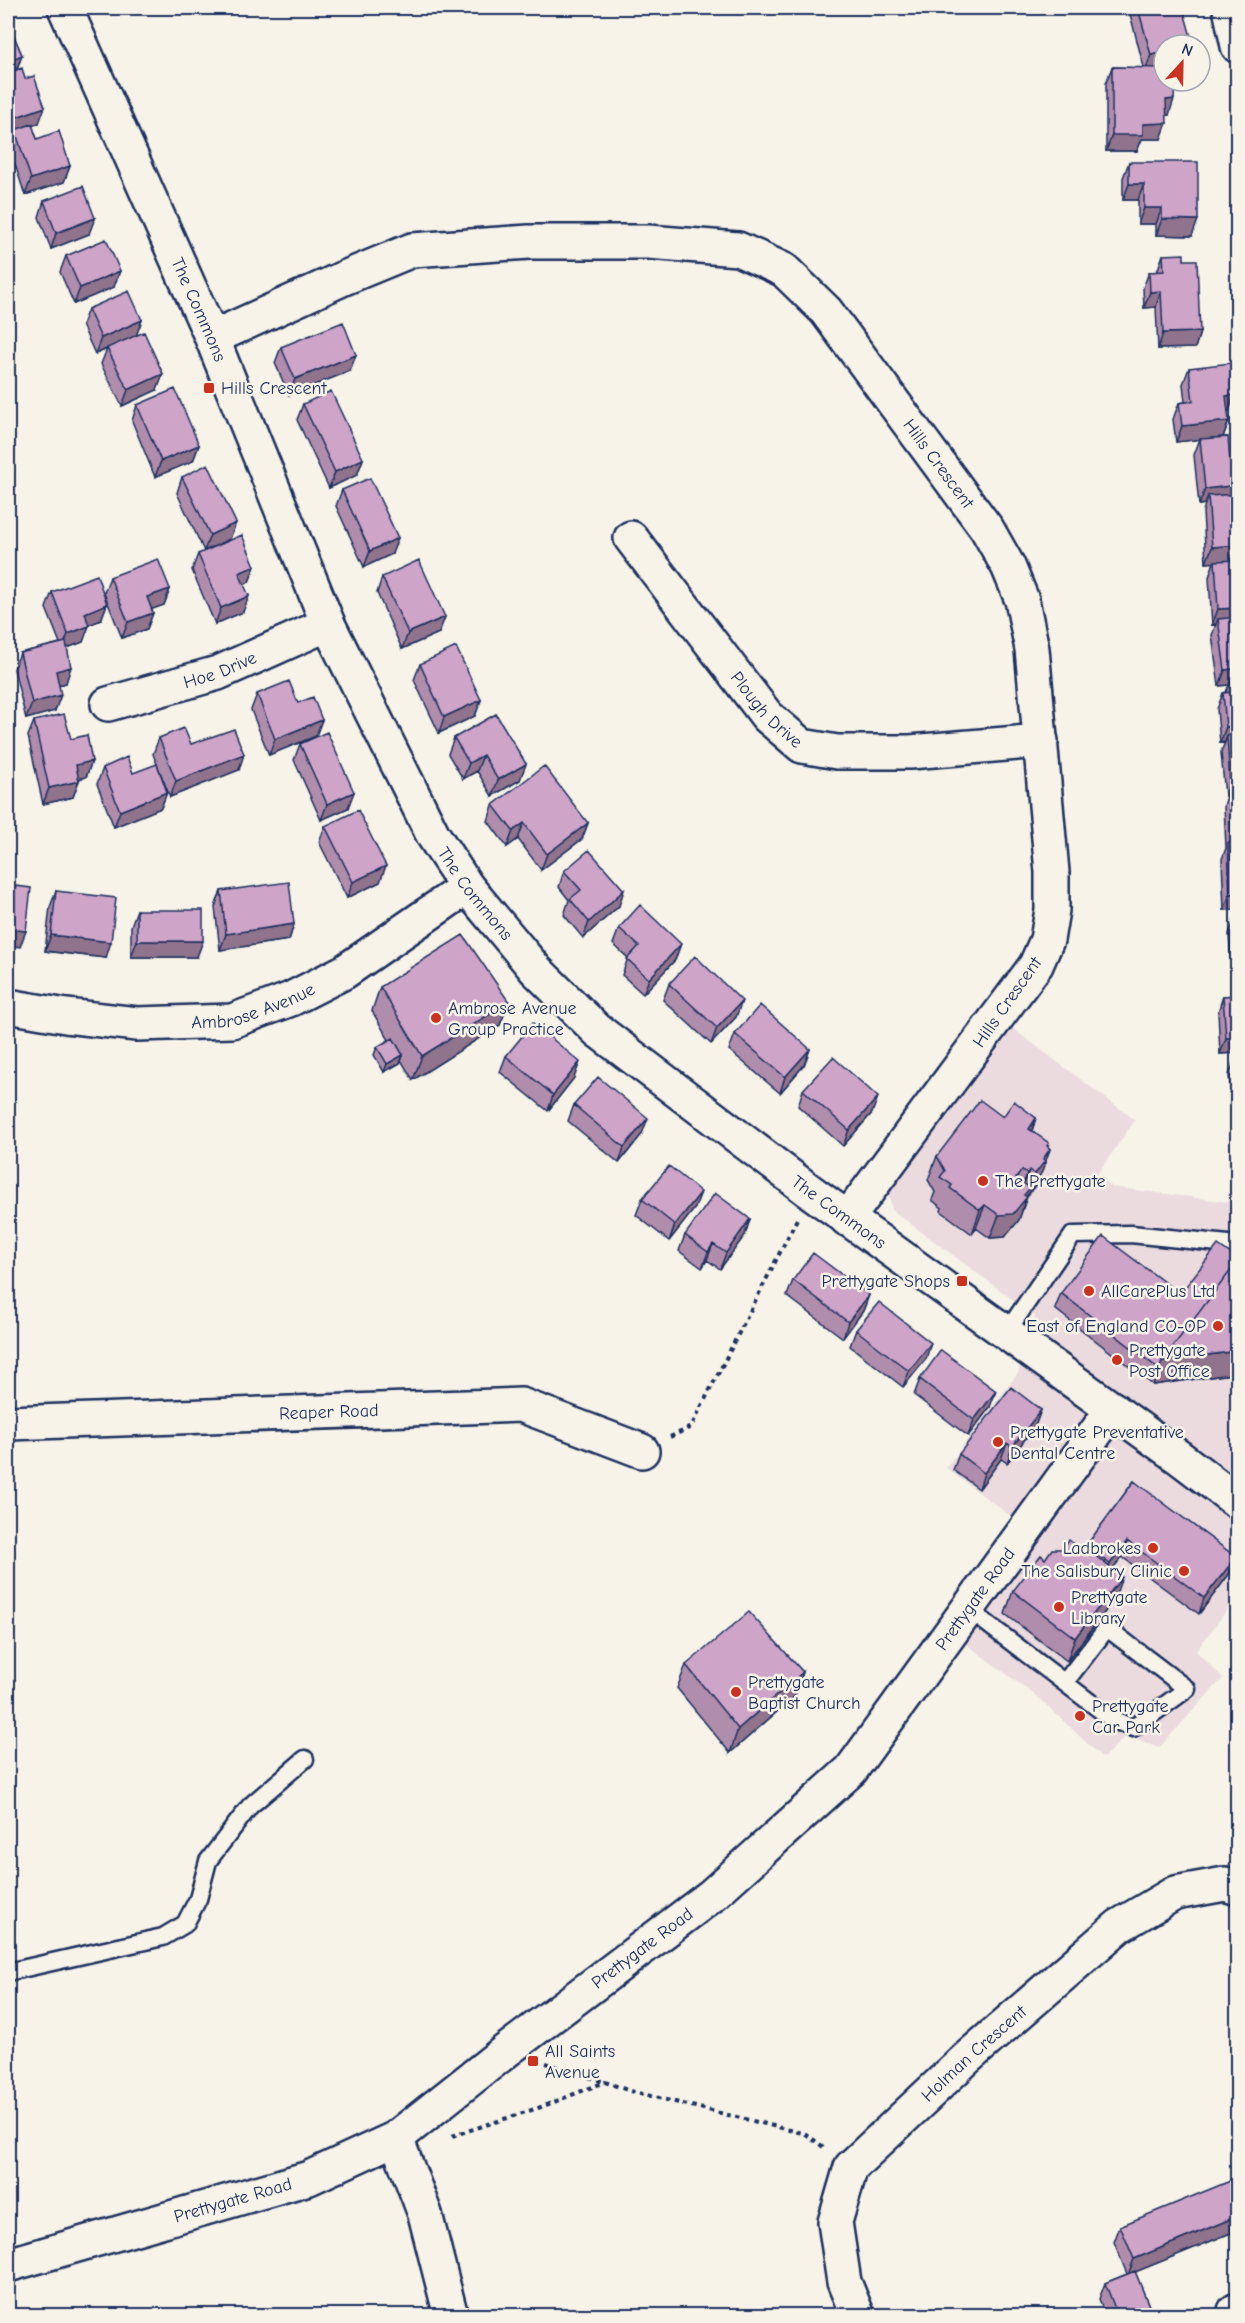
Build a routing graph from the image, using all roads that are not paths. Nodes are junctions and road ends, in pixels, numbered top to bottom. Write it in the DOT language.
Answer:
graph roads {
  1 [pos="65,8"];
  2 [pos="1230,8"];
  3 [pos="1238,46"];
  4 [pos="212,338"];
  5 [pos="631,537"];
  6 [pos="328,624"];
  7 [pos="108,704"];
  8 [pos="1041,741"];
  9 [pos="467,887"];
  10 [pos="8,1006"];
  11 [pos="847,1219"];
  12 [pos="1238,1245"];
  13 [pos="1006,1333"];
  14 [pos="1113,1409"];
  15 [pos="8,1423"];
  16 [pos="642,1452"];
  17 [pos="1238,1502"];
  18 [pos="968,1609"];
  19 [pos="1065,1682"];
  20 [pos="304,1759"];
  21 [pos="1238,1888"];
  22 [pos="8,1972"];
  23 [pos="399,2146"];
  24 [pos="8,2265"];
  25 [pos="451,2316"];
  26 [pos="858,2316"];
  1 -- 4 [label="street, The Commons"];
  2 -- 3 [label="street"];
  4 -- 6 [label="street, The Commons"];
  4 -- 8 [label="street, Hills Crescent"];
  5 -- 8 [label="street, Plough Drive"];
  6 -- 7 [label="street, Hoe Drive"];
  6 -- 9 [label="street, The Commons"];
  8 -- 11 [label="street, Hills Crescent"];
  9 -- 10 [label="street, Ambrose Avenue"];
  9 -- 11 [label="street, The Commons"];
  11 -- 13 [label="street, The Commons"];
  12 -- 13 [label="lane"];
  13 -- 14 [label="street, The Commons"];
  14 -- 17 [label="street, The Commons"];
  14 -- 18 [label="street, Prettygate Road"];
  15 -- 16 [label="street, Reaper Road"];
  18 -- 19 [label="lane"];
  18 -- 23 [label="street, Prettygate Road"];
  19 -- 19 [label="lane"];
  20 -- 22 [label="lane"];
  21 -- 26 [label="street, Holman Crescent"];
  23 -- 24 [label="street, Prettygate Road"];
  23 -- 25 [label="street"];
}
